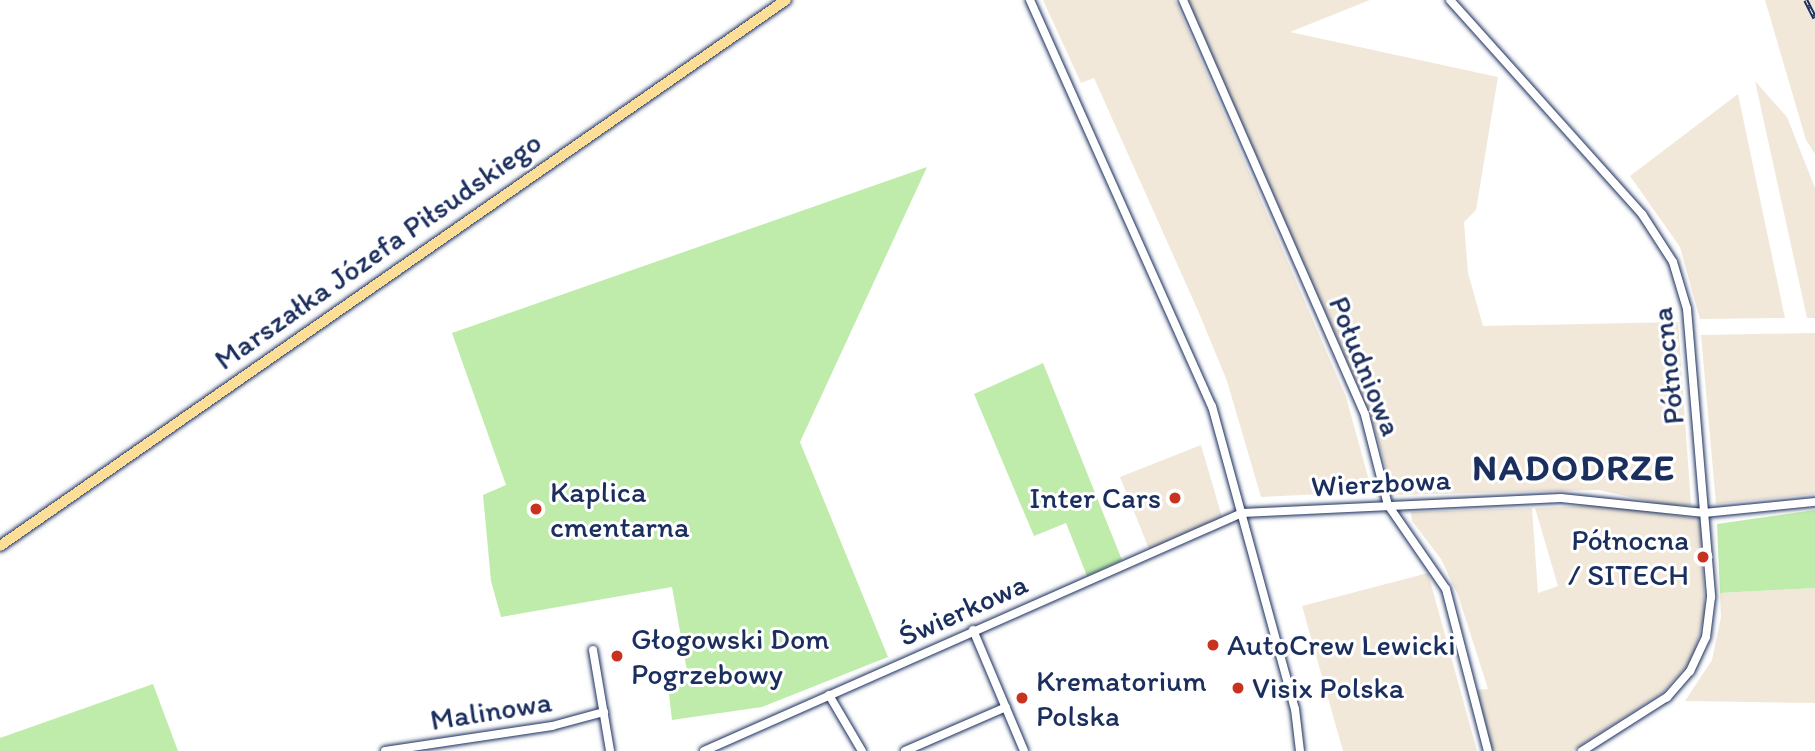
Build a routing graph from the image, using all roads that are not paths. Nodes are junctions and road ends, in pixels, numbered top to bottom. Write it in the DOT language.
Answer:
graph roads {
  1 [pos="786,0"];
  2 [pos="1030,0"];
  3 [pos="1183,0"];
  4 [pos="1450,0"];
  5 [pos="1815,502"];
  6 [pos="1388,505"];
  7 [pos="1242,513"];
  8 [pos="1704,513"];
  9 [pos="0,546"];
  10 [pos="973,630"];
  11 [pos="593,650"];
  12 [pos="829,695"];
  13 [pos="1006,707"];
  14 [pos="604,712"];
  15 [pos="385,751"];
  16 [pos="610,751"];
  17 [pos="704,751"];
  18 [pos="862,751"];
  19 [pos="905,751"];
  20 [pos="1024,751"];
  21 [pos="1300,751"];
  22 [pos="1488,751"];
  23 [pos="1582,751"];
  1 -- 9 [label="main road, Marszałka Józefa Piłsudskiego"];
  2 -- 7 [label="street"];
  3 -- 6 [label="street, Południowa"];
  4 -- 8 [label="street, Północna"];
  5 -- 8 [label="street, Wierzbowa"];
  6 -- 7 [label="street, Wierzbowa"];
  6 -- 8 [label="street, Wierzbowa"];
  6 -- 22 [label="street, Południowa"];
  7 -- 10 [label="street, Świerkowa"];
  7 -- 21 [label="street"];
  8 -- 23 [label="street, Północna"];
  10 -- 12 [label="street, Świerkowa"];
  10 -- 13 [label="street"];
  11 -- 14 [label="street"];
  12 -- 17 [label="street, Świerkowa"];
  12 -- 18 [label="street"];
  13 -- 19 [label="street"];
  13 -- 20 [label="street"];
  14 -- 15 [label="street, Malinowa"];
  14 -- 16 [label="street"];
}
